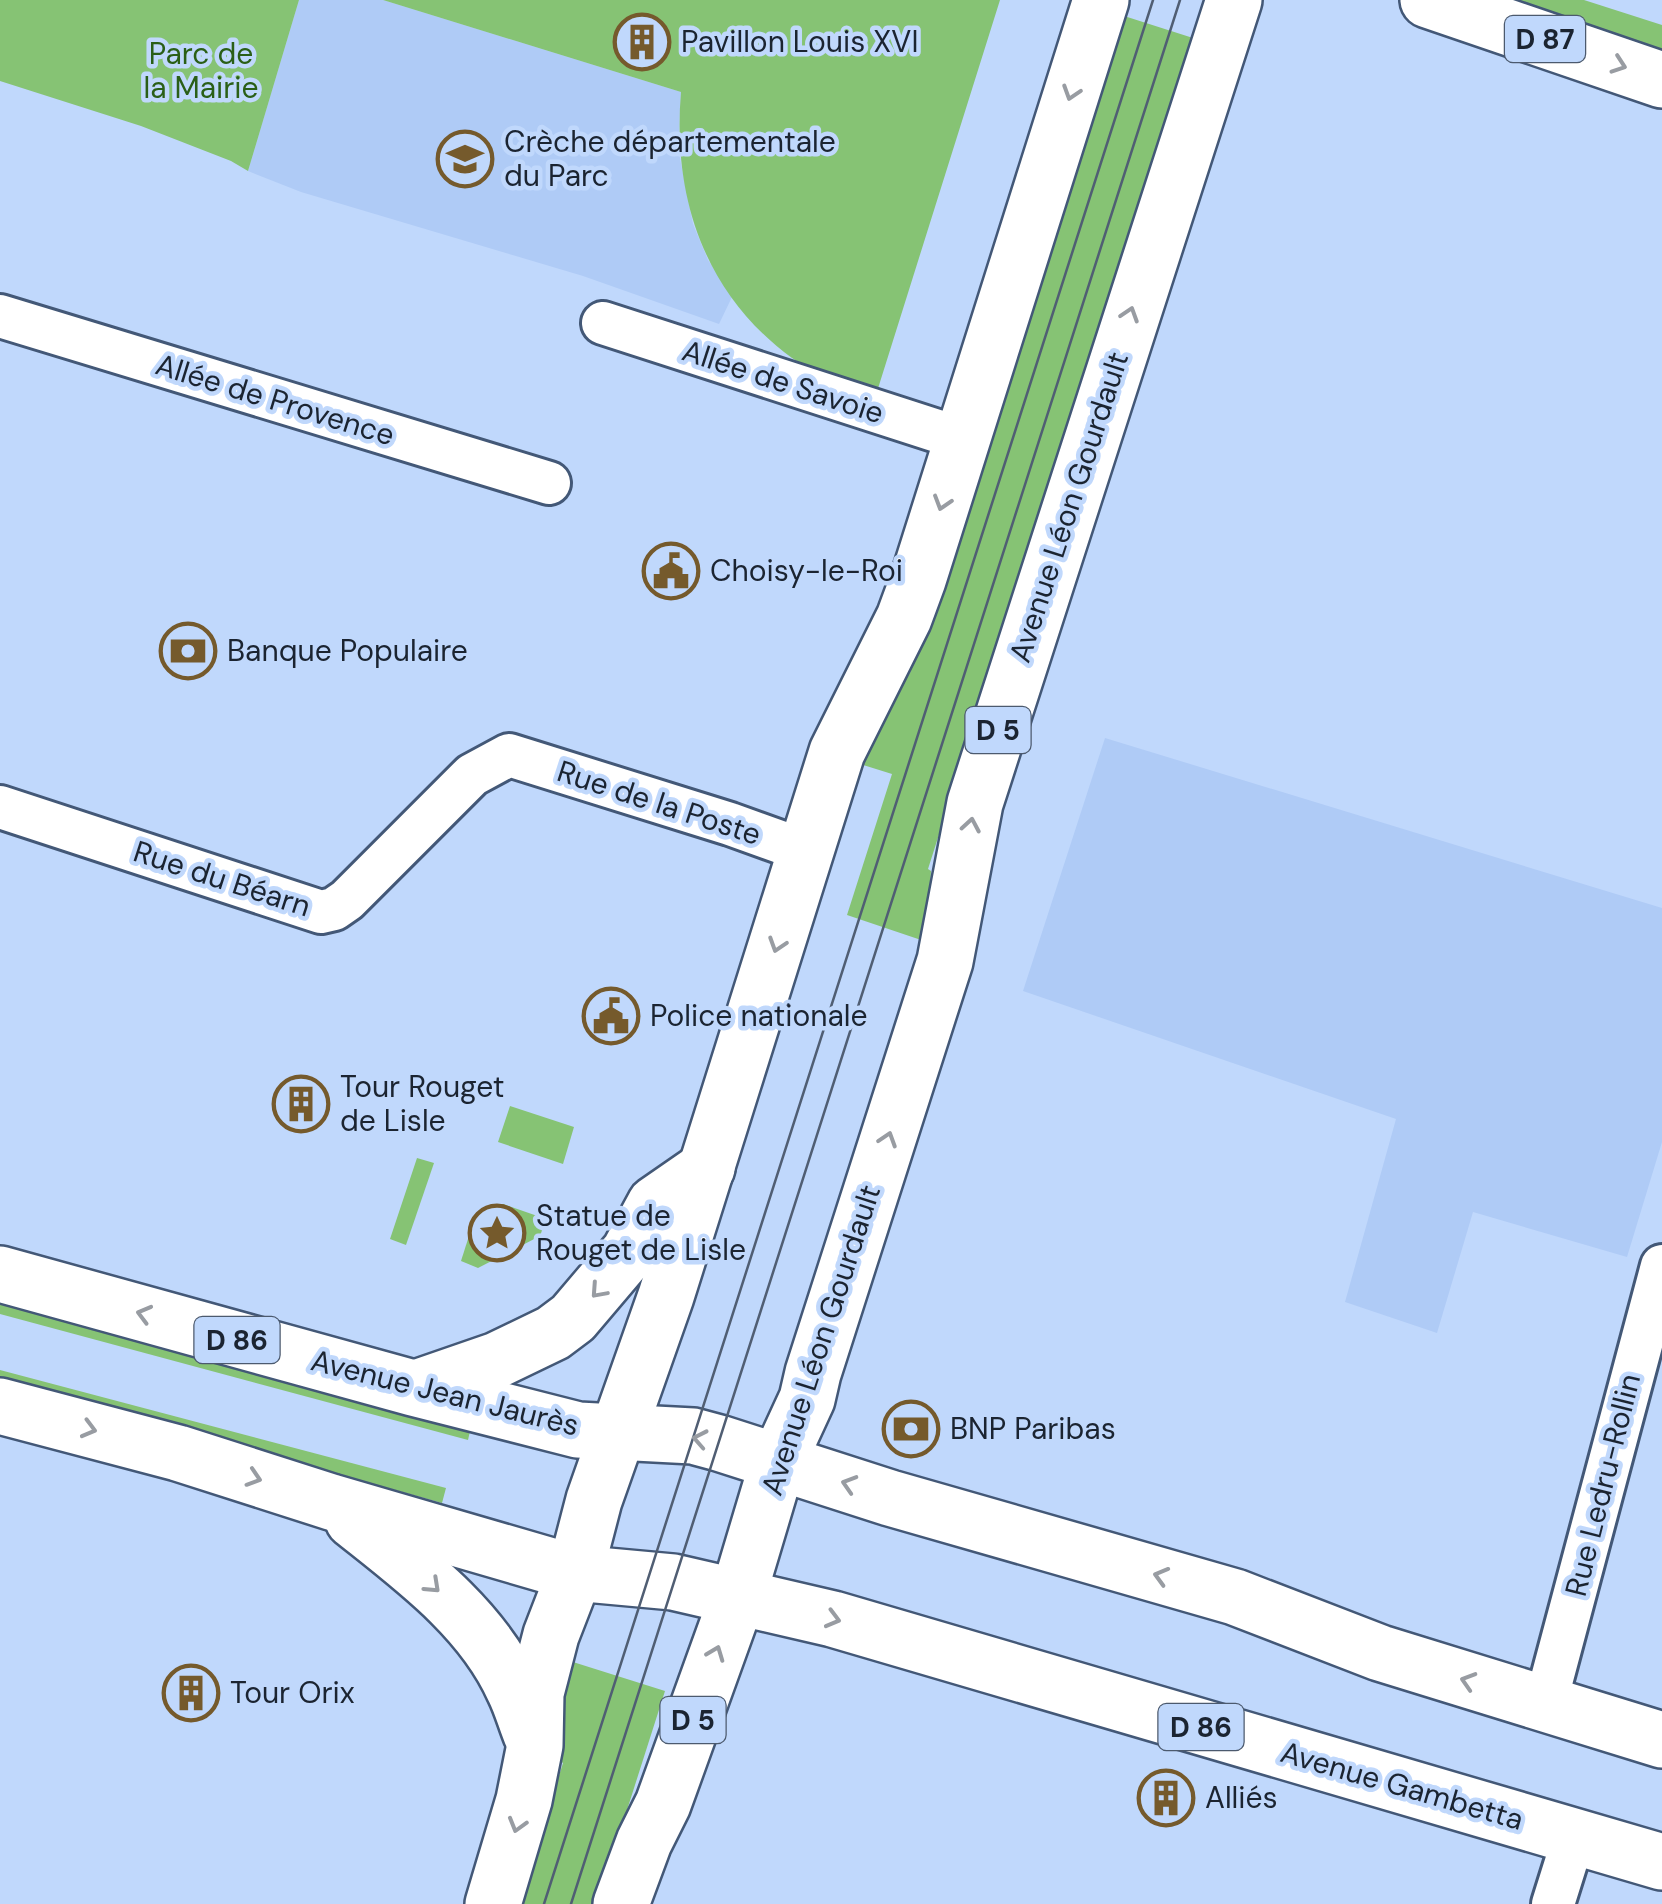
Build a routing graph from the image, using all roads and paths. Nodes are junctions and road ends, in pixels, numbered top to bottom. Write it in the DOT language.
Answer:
graph roads {
  1 [pos="1101,0"];
  2 [pos="1234,0"];
  3 [pos="1428,0"];
  4 [pos="1662,80"];
  5 [pos="0,316"];
  6 [pos="603,323"];
  7 [pos="962,440"];
  8 [pos="549,483"];
  9 [pos="509,755"];
  10 [pos="0,807"];
  11 [pos="808,852"];
  12 [pos="707,1168"];
  13 [pos="1662,1266"];
  14 [pos="0,1274"];
  15 [pos="413,1388"];
  16 [pos="0,1406"];
  17 [pos="619,1430"];
  18 [pos="778,1462"];
  19 [pos="331,1502"];
  20 [pos="575,1573"];
  21 [pos="738,1596"];
  22 [pos="1545,1704"];
  23 [pos="1662,1740"];
  24 [pos="535,1745"];
  25 [pos="1574,1836"];
  26 [pos="1662,1862"];
  27 [pos="493,1904"];
  28 [pos="621,1904"];
  29 [pos="1554,1904"];
  1 -- 7 [label="main road, one-way"];
  18 -- 2 [label="main road, Avenue Léon Gourdault / D 5, one-way"];
  3 -- 4 [label="main road, D 87, one-way"];
  5 -- 8 [label="street, Allée de Provence"];
  6 -- 7 [label="street, Allée de Savoie"];
  7 -- 11 [label="main road, one-way"];
  9 -- 10 [label="street, Rue du Béarn"];
  9 -- 11 [label="street, Rue de la Poste"];
  11 -- 12 [label="main road, one-way"];
  12 -- 15 [label="main road, one-way"];
  12 -- 17 [label="main road"];
  13 -- 22 [label="street, Rue Ledru-Rollin"];
  15 -- 14 [label="main road, Avenue Jean Jaurès / D 86, one-way"];
  15 -- 17 [label="main road, Avenue Jean Jaurès / D 86"];
  16 -- 19 [label="main road, D 86, one-way"];
  18 -- 17 [label="main road, Avenue Jean Jaurès / D 86, one-way"];
  17 -- 20 [label="main road"];
  18 -- 21 [label="main road, Avenue Léon Gourdault / D 5"];
  22 -- 18 [label="main road, D 86, one-way"];
  19 -- 20 [label="main road, D 86"];
  19 -- 24 [label="main road, one-way"];
  20 -- 21 [label="main road, D 86"];
  20 -- 24 [label="main road"];
  21 -- 25 [label="main road, Avenue Gambetta / D 86, one-way"];
  28 -- 21 [label="main road, D 5, one-way"];
  22 -- 23 [label="main road, D 86"];
  24 -- 27 [label="main road, one-way"];
  25 -- 26 [label="main road, Avenue Gambetta / D 86"];
  25 -- 29 [label="street"];
}
